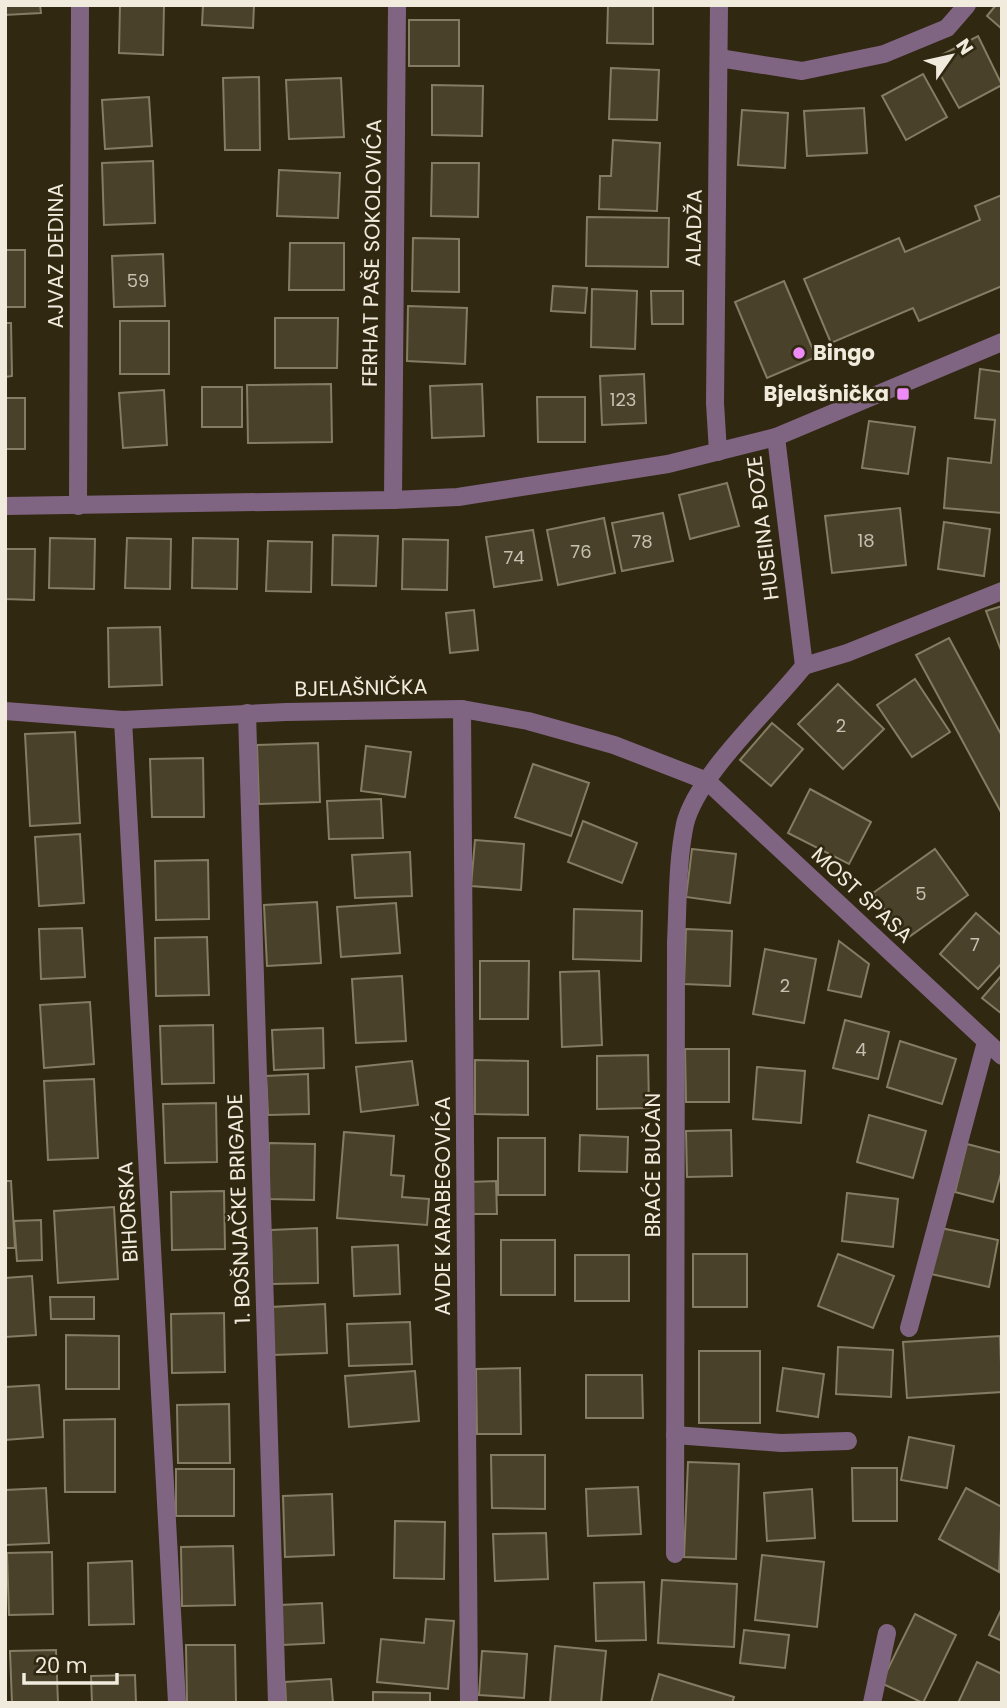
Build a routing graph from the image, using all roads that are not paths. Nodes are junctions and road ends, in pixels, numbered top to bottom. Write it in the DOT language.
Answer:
graph roads {
  1 [pos="80,5"];
  2 [pos="397,5"];
  3 [pos="719,5"];
  4 [pos="967,5"];
  5 [pos="719,58"];
  6 [pos="1002,342"];
  7 [pos="776,438"];
  8 [pos="719,452"];
  9 [pos="393,500"];
  10 [pos="5,506"];
  11 [pos="78,506"];
  12 [pos="1002,591"];
  13 [pos="804,666"];
  14 [pos="462,709"];
  15 [pos="5,711"];
  16 [pos="247,713"];
  17 [pos="123,720"];
  18 [pos="707,781"];
  19 [pos="986,1042"];
  20 [pos="1002,1056"];
  21 [pos="909,1328"];
  22 [pos="675,1435"];
  23 [pos="848,1441"];
  24 [pos="675,1554"];
  25 [pos="887,1633"];
  26 [pos="177,1703"];
  27 [pos="277,1703"];
  28 [pos="469,1703"];
  29 [pos="872,1703"];
  1 -- 11 [label="street, AJVAZ DEDINA"];
  2 -- 9 [label="street, FERHAT PAŠE SOKOLOVIĆA"];
  3 -- 5 [label="street, ALADŽA"];
  4 -- 5 [label="street"];
  5 -- 8 [label="street, ALADŽA"];
  6 -- 7 [label="street, HUSEINA ĐOZE"];
  7 -- 8 [label="street"];
  7 -- 13 [label="street, HUSEINA ĐOZE"];
  8 -- 9 [label="street"];
  9 -- 11 [label="street"];
  10 -- 11 [label="street"];
  12 -- 13 [label="street"];
  13 -- 18 [label="street"];
  14 -- 16 [label="street, BJELAŠNIČKA"];
  14 -- 18 [label="street, BJELAŠNIČKA"];
  14 -- 28 [label="street, AVDE KARABEGOVIĆA"];
  15 -- 17 [label="street, BJELAŠNIČKA"];
  16 -- 17 [label="street, BJELAŠNIČKA"];
  16 -- 27 [label="street, 1. BOŠNJAČKE BRIGADE"];
  17 -- 26 [label="street, BIHORSKA"];
  18 -- 19 [label="street, MOST SPASA"];
  18 -- 22 [label="street, BRAĆE BUČAN"];
  19 -- 20 [label="street, MOST SPASA"];
  19 -- 21 [label="street"];
  22 -- 23 [label="street"];
  22 -- 24 [label="street, BRAĆE BUČAN"];
  25 -- 29 [label="street"];
}
